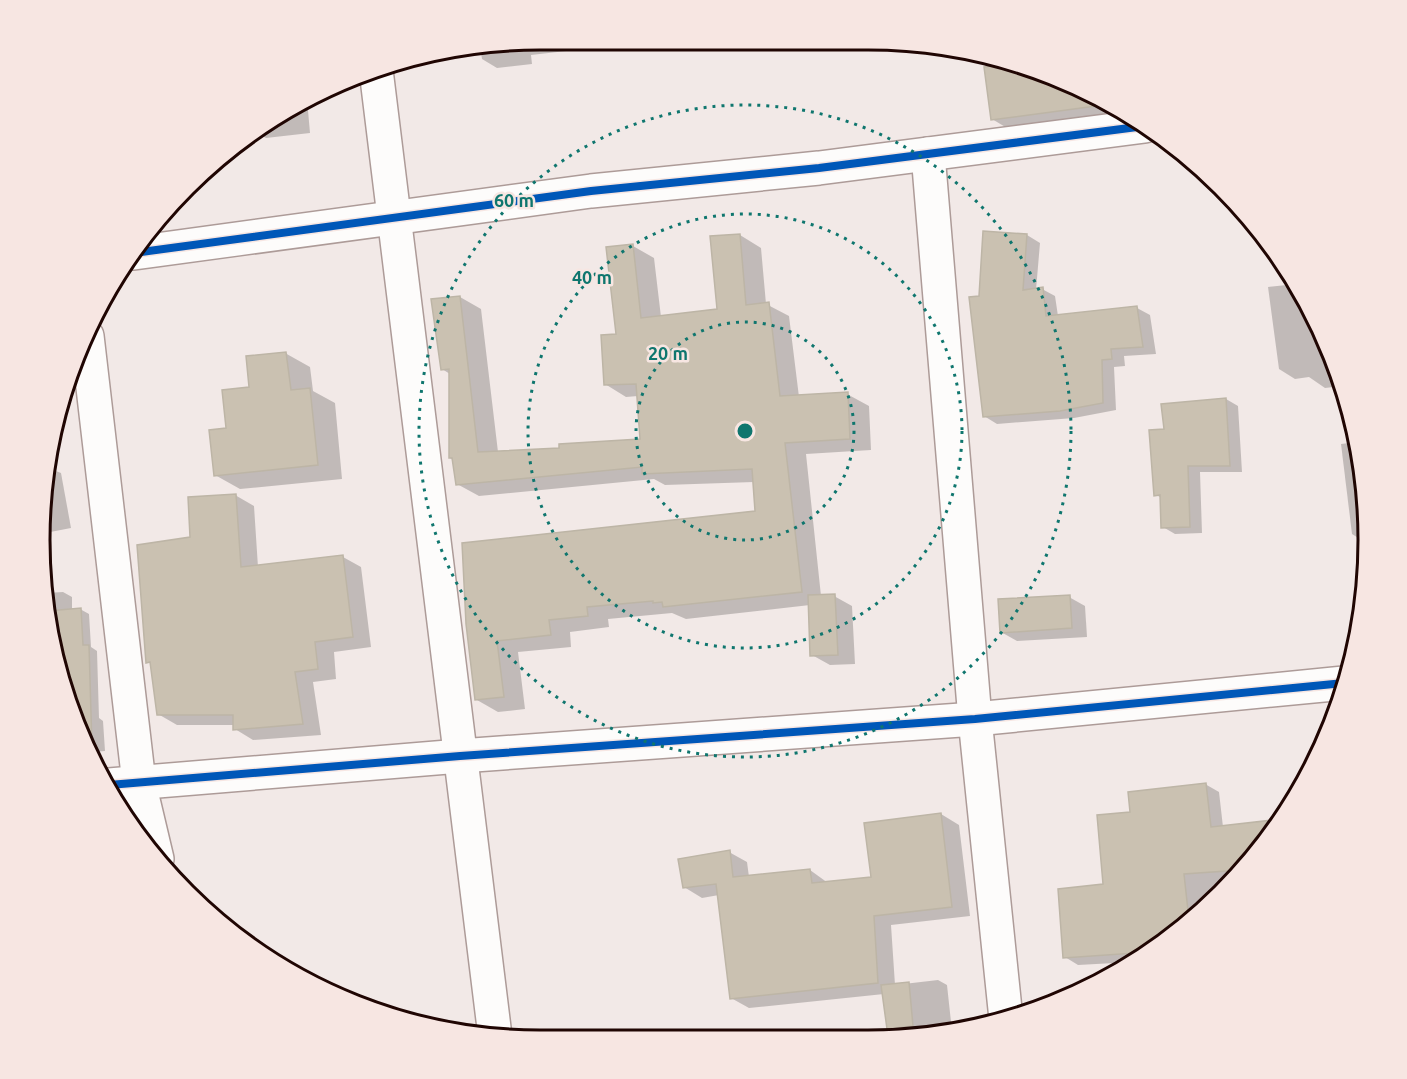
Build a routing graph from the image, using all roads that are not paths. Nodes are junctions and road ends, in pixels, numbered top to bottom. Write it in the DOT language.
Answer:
graph roads {
  1 [pos="377,78"];
  2 [pos="1133,128"];
  3 [pos="928,154"];
  4 [pos="395,217"];
  5 [pos="143,252"];
  6 [pos="88,350"];
  7 [pos="1335,684"];
  8 [pos="975,719"];
  9 [pos="460,756"];
  10 [pos="124,784"];
  11 [pos="143,827"];
  12 [pos="1005,1009"];
  13 [pos="494,1027"];
  1 -- 4 [label="street"];
  2 -- 3 [label="street"];
  3 -- 4 [label="street"];
  3 -- 8 [label="street"];
  4 -- 5 [label="street"];
  4 -- 9 [label="street"];
  6 -- 10 [label="street"];
  7 -- 8 [label="street"];
  8 -- 9 [label="street"];
  8 -- 12 [label="street"];
  9 -- 10 [label="street"];
  9 -- 13 [label="street"];
  10 -- 11 [label="street"];
}
